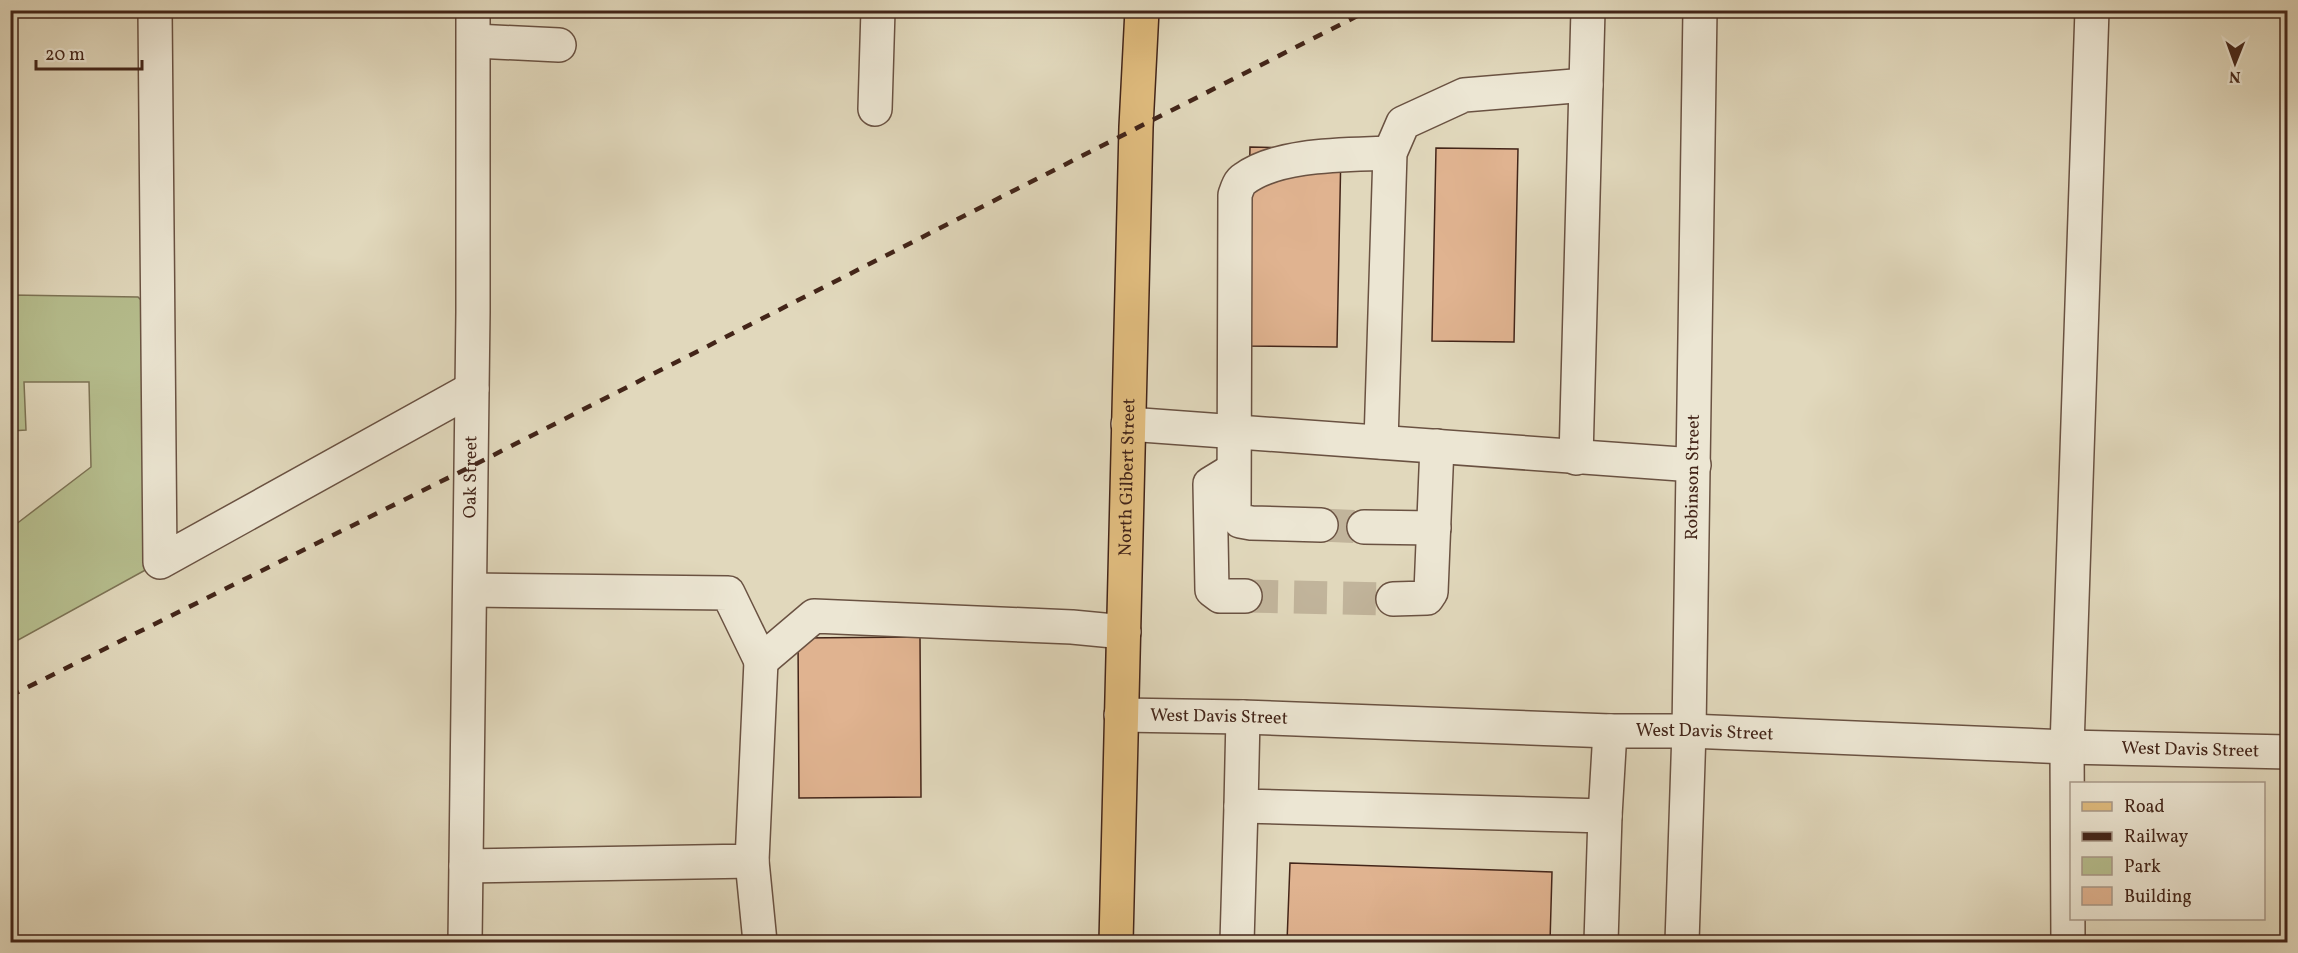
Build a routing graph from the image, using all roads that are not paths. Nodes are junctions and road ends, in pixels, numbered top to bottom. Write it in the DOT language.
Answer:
graph roads {
  1 [pos="155,10"];
  2 [pos="878,10"];
  3 [pos="1142,10"];
  4 [pos="1588,10"];
  5 [pos="1700,10"];
  6 [pos="2092,10"];
  7 [pos="474,26"];
  8 [pos="559,45"];
  9 [pos="1586,86"];
  10 [pos="874,109"];
  11 [pos="1390,153"];
  12 [pos="472,388"];
  13 [pos="1128,424"];
  14 [pos="1233,432"];
  15 [pos="1381,442"];
  16 [pos="1437,446"];
  17 [pos="1576,458"];
  18 [pos="1694,465"];
  19 [pos="1233,470"];
  20 [pos="1321,525"];
  21 [pos="1364,527"];
  22 [pos="1434,528"];
  23 [pos="470,590"];
  24 [pos="1245,596"];
  25 [pos="1394,599"];
  26 [pos="1124,632"];
  27 [pos="761,662"];
  28 [pos="1121,715"];
  29 [pos="1243,717"];
  30 [pos="1610,731"];
  31 [pos="1689,731"];
  32 [pos="2067,747"];
  33 [pos="2288,752"];
  34 [pos="1241,806"];
  35 [pos="1605,816"];
  36 [pos="752,861"];
  37 [pos="466,866"];
  38 [pos="465,942"];
  39 [pos="760,942"];
  40 [pos="1116,942"];
  41 [pos="1237,942"];
  42 [pos="1601,942"];
  43 [pos="1682,942"];
  44 [pos="2068,942"];
  1 -- 12 [label="street"];
  2 -- 10 [label="street"];
  3 -- 13 [label="main road, North Gilbert Street"];
  4 -- 9 [label="street"];
  5 -- 18 [label="street, Robinson Street"];
  6 -- 32 [label="street"];
  7 -- 8 [label="street"];
  7 -- 12 [label="street, Oak Street"];
  9 -- 11 [label="street"];
  9 -- 17 [label="street"];
  11 -- 14 [label="street"];
  11 -- 15 [label="street"];
  12 -- 23 [label="street, Oak Street"];
  13 -- 14 [label="street"];
  13 -- 26 [label="main road, North Gilbert Street"];
  14 -- 15 [label="street"];
  14 -- 19 [label="street"];
  15 -- 16 [label="street"];
  16 -- 17 [label="street"];
  16 -- 22 [label="street"];
  17 -- 18 [label="street"];
  18 -- 31 [label="street, Robinson Street"];
  19 -- 20 [label="street"];
  19 -- 24 [label="street"];
  21 -- 22 [label="street"];
  22 -- 25 [label="street"];
  23 -- 27 [label="street"];
  23 -- 37 [label="street, Oak Street"];
  26 -- 27 [label="street"];
  26 -- 28 [label="main road, North Gilbert Street"];
  27 -- 36 [label="street"];
  28 -- 29 [label="street, West Davis Street"];
  28 -- 40 [label="main road, North Gilbert Street"];
  29 -- 30 [label="street, West Davis Street"];
  29 -- 34 [label="street"];
  30 -- 31 [label="street, West Davis Street"];
  30 -- 35 [label="street"];
  31 -- 32 [label="street, West Davis Street"];
  31 -- 43 [label="street, Robinson Street"];
  32 -- 33 [label="street, West Davis Street"];
  32 -- 44 [label="street"];
  34 -- 35 [label="street"];
  34 -- 41 [label="street"];
  35 -- 42 [label="street"];
  36 -- 37 [label="street"];
  36 -- 39 [label="street"];
  37 -- 38 [label="street, Oak Street"];
}
